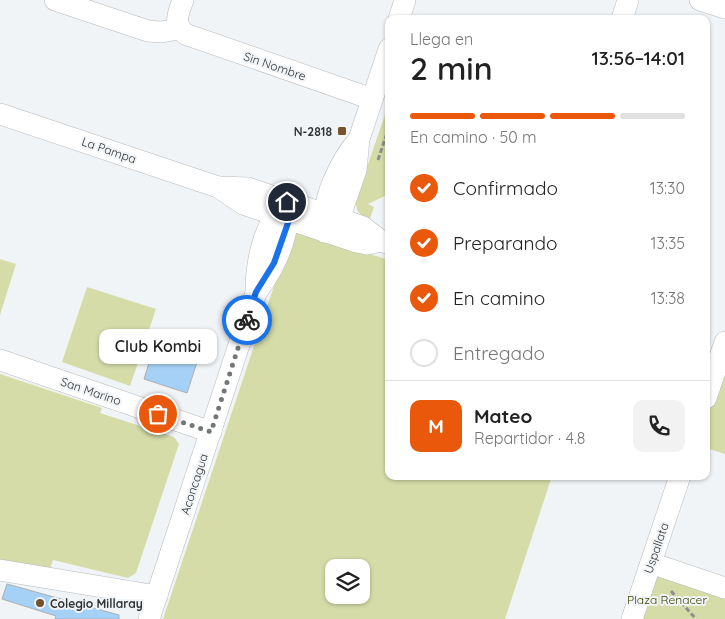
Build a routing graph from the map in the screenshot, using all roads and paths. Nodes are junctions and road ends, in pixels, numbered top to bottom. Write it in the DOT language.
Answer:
graph roads {
  1 [pos="55,0"];
  2 [pos="183,0"];
  3 [pos="405,0"];
  4 [pos="628,0"];
  5 [pos="700,0"];
  6 [pos="725,8"];
  7 [pos="400,15"];
  8 [pos="623,15"];
  9 [pos="179,29"];
  10 [pos="385,61"];
  11 [pos="372,98"];
  12 [pos="0,114"];
  13 [pos="283,212"];
  14 [pos="329,222"];
  15 [pos="385,243"];
  16 [pos="719,350"];
  17 [pos="0,360"];
  18 [pos="710,383"];
  19 [pos="211,432"];
  20 [pos="679,480"];
  21 [pos="651,563"];
  22 [pos="0,570"];
  23 [pos="674,588"];
  24 [pos="725,588"];
  25 [pos="157,596"];
  26 [pos="149,619"];
  27 [pos="632,619"];
  28 [pos="696,619"];
  1 -- 9 [label="street"];
  2 -- 9 [label="street"];
  3 -- 7 [label="street"];
  4 -- 8 [label="street"];
  5 -- 6 [label="street"];
  9 -- 11 [label="street, Sin Nombre"];
  10 -- 11 [label="street"];
  11 -- 14 [label="street"];
  12 -- 13 [label="street, La Pampa"];
  13 -- 14 [label="street, La Pampa"];
  13 -- 19 [label="street, Aconcagua"];
  14 -- 15 [label="street, La Pampa"];
  16 -- 18 [label="street"];
  17 -- 19 [label="street, San Marino"];
  19 -- 25 [label="street, Aconcagua"];
  20 -- 21 [label="street, Uspallata"];
  21 -- 24 [label="street"];
  21 -- 27 [label="street, Uspallata"];
  22 -- 25 [label="street"];
  23 -- 28 [label="path"];
  25 -- 26 [label="street, Aconcagua"];
}
